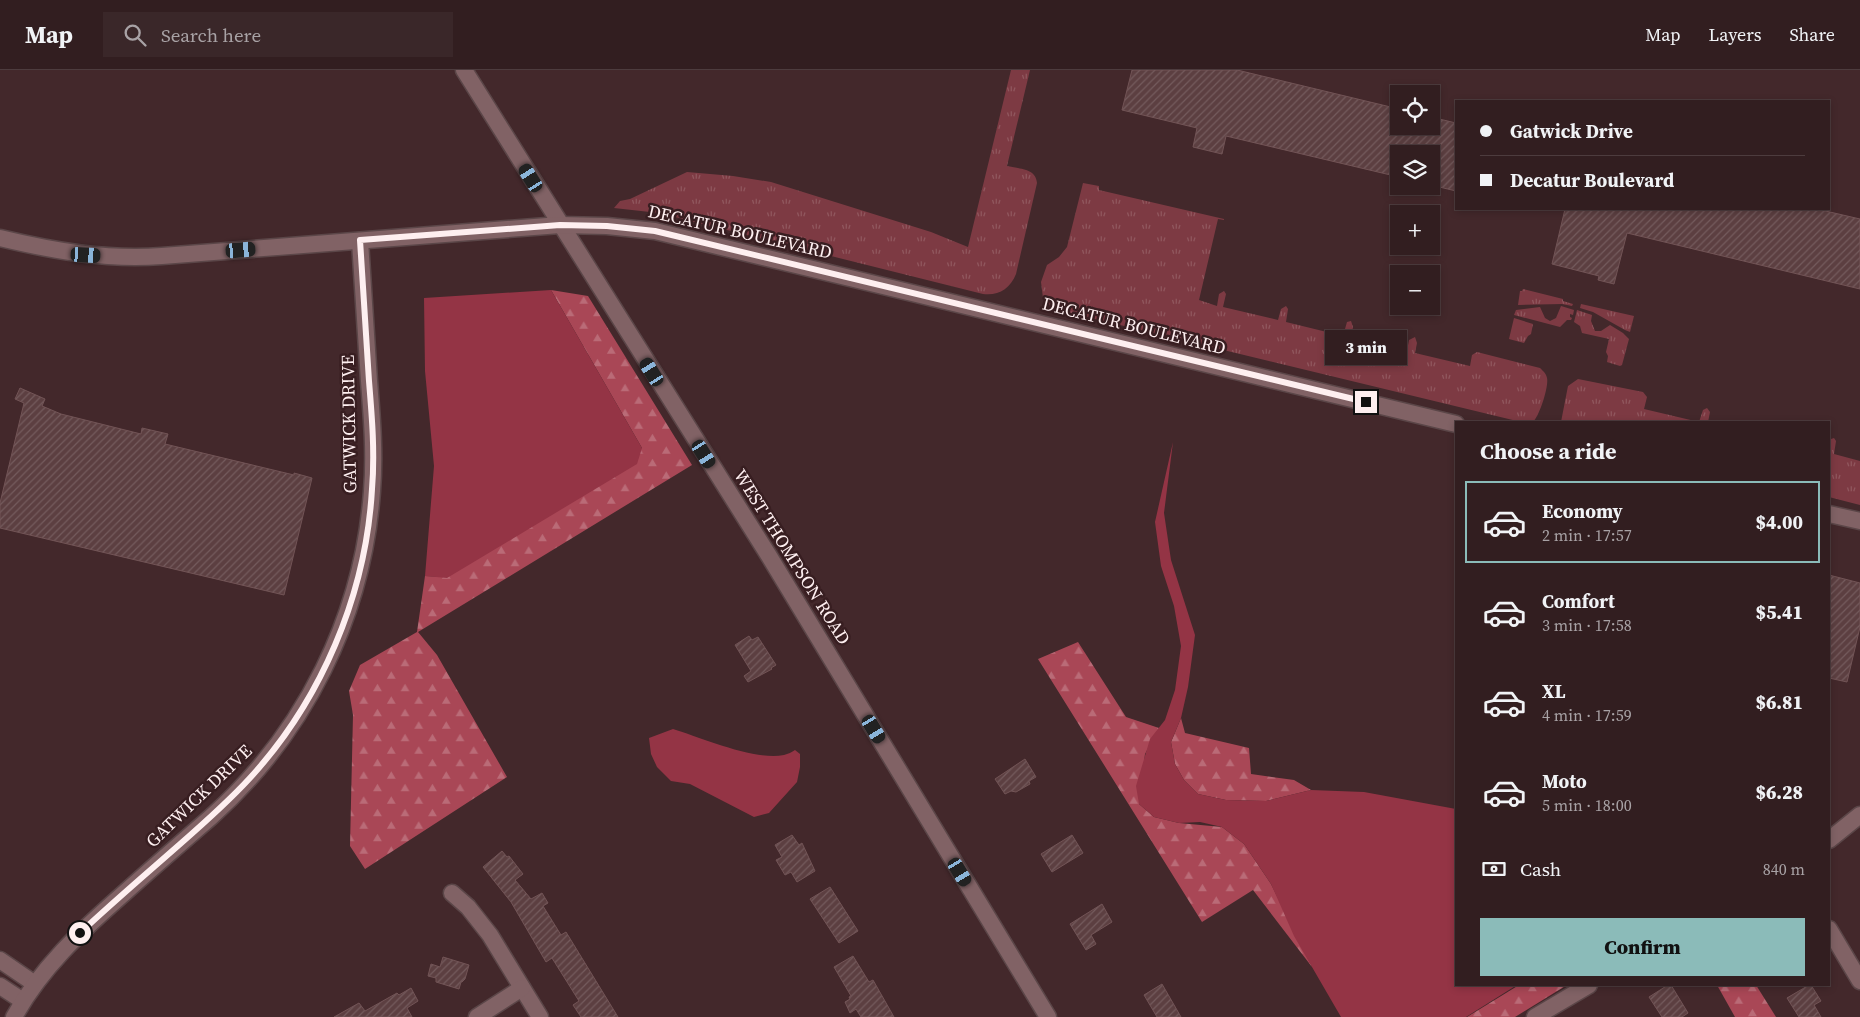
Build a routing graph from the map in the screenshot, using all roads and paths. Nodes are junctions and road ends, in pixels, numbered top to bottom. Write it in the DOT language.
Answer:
graph roads {
  1 [pos="464,70"];
  2 [pos="560,225"];
  3 [pos="0,238"];
  4 [pos="360,240"];
  5 [pos="1455,424"];
  6 [pos="1830,514"];
  7 [pos="1860,521"];
  8 [pos="1860,815"];
  9 [pos="1830,839"];
  10 [pos="452,893"];
  11 [pos="1830,931"];
  12 [pos="0,960"];
  13 [pos="1860,980"];
  14 [pos="34,984"];
  15 [pos="0,986"];
  16 [pos="1587,986"];
  17 [pos="522,988"];
  18 [pos="23,1001"];
  19 [pos="14,1017"];
  20 [pos="477,1017"];
  21 [pos="540,1017"];
  22 [pos="1048,1017"];
  23 [pos="1536,1017"];
  1 -- 2 [label="street, WEST THOMPSON ROAD"];
  2 -- 4 [label="street, DECATUR BOULEVARD"];
  2 -- 5 [label="street, DECATUR BOULEVARD"];
  2 -- 22 [label="street, WEST THOMPSON ROAD"];
  3 -- 4 [label="street, DECATUR BOULEVARD"];
  4 -- 14 [label="street, GATWICK DRIVE"];
  6 -- 7 [label="street"];
  8 -- 9 [label="street"];
  10 -- 17 [label="street"];
  11 -- 13 [label="street"];
  12 -- 14 [label="street"];
  14 -- 18 [label="street, GATWICK DRIVE"];
  15 -- 18 [label="street"];
  16 -- 23 [label="street"];
  17 -- 20 [label="street"];
  17 -- 21 [label="street"];
  18 -- 19 [label="street, GATWICK DRIVE"];
}
